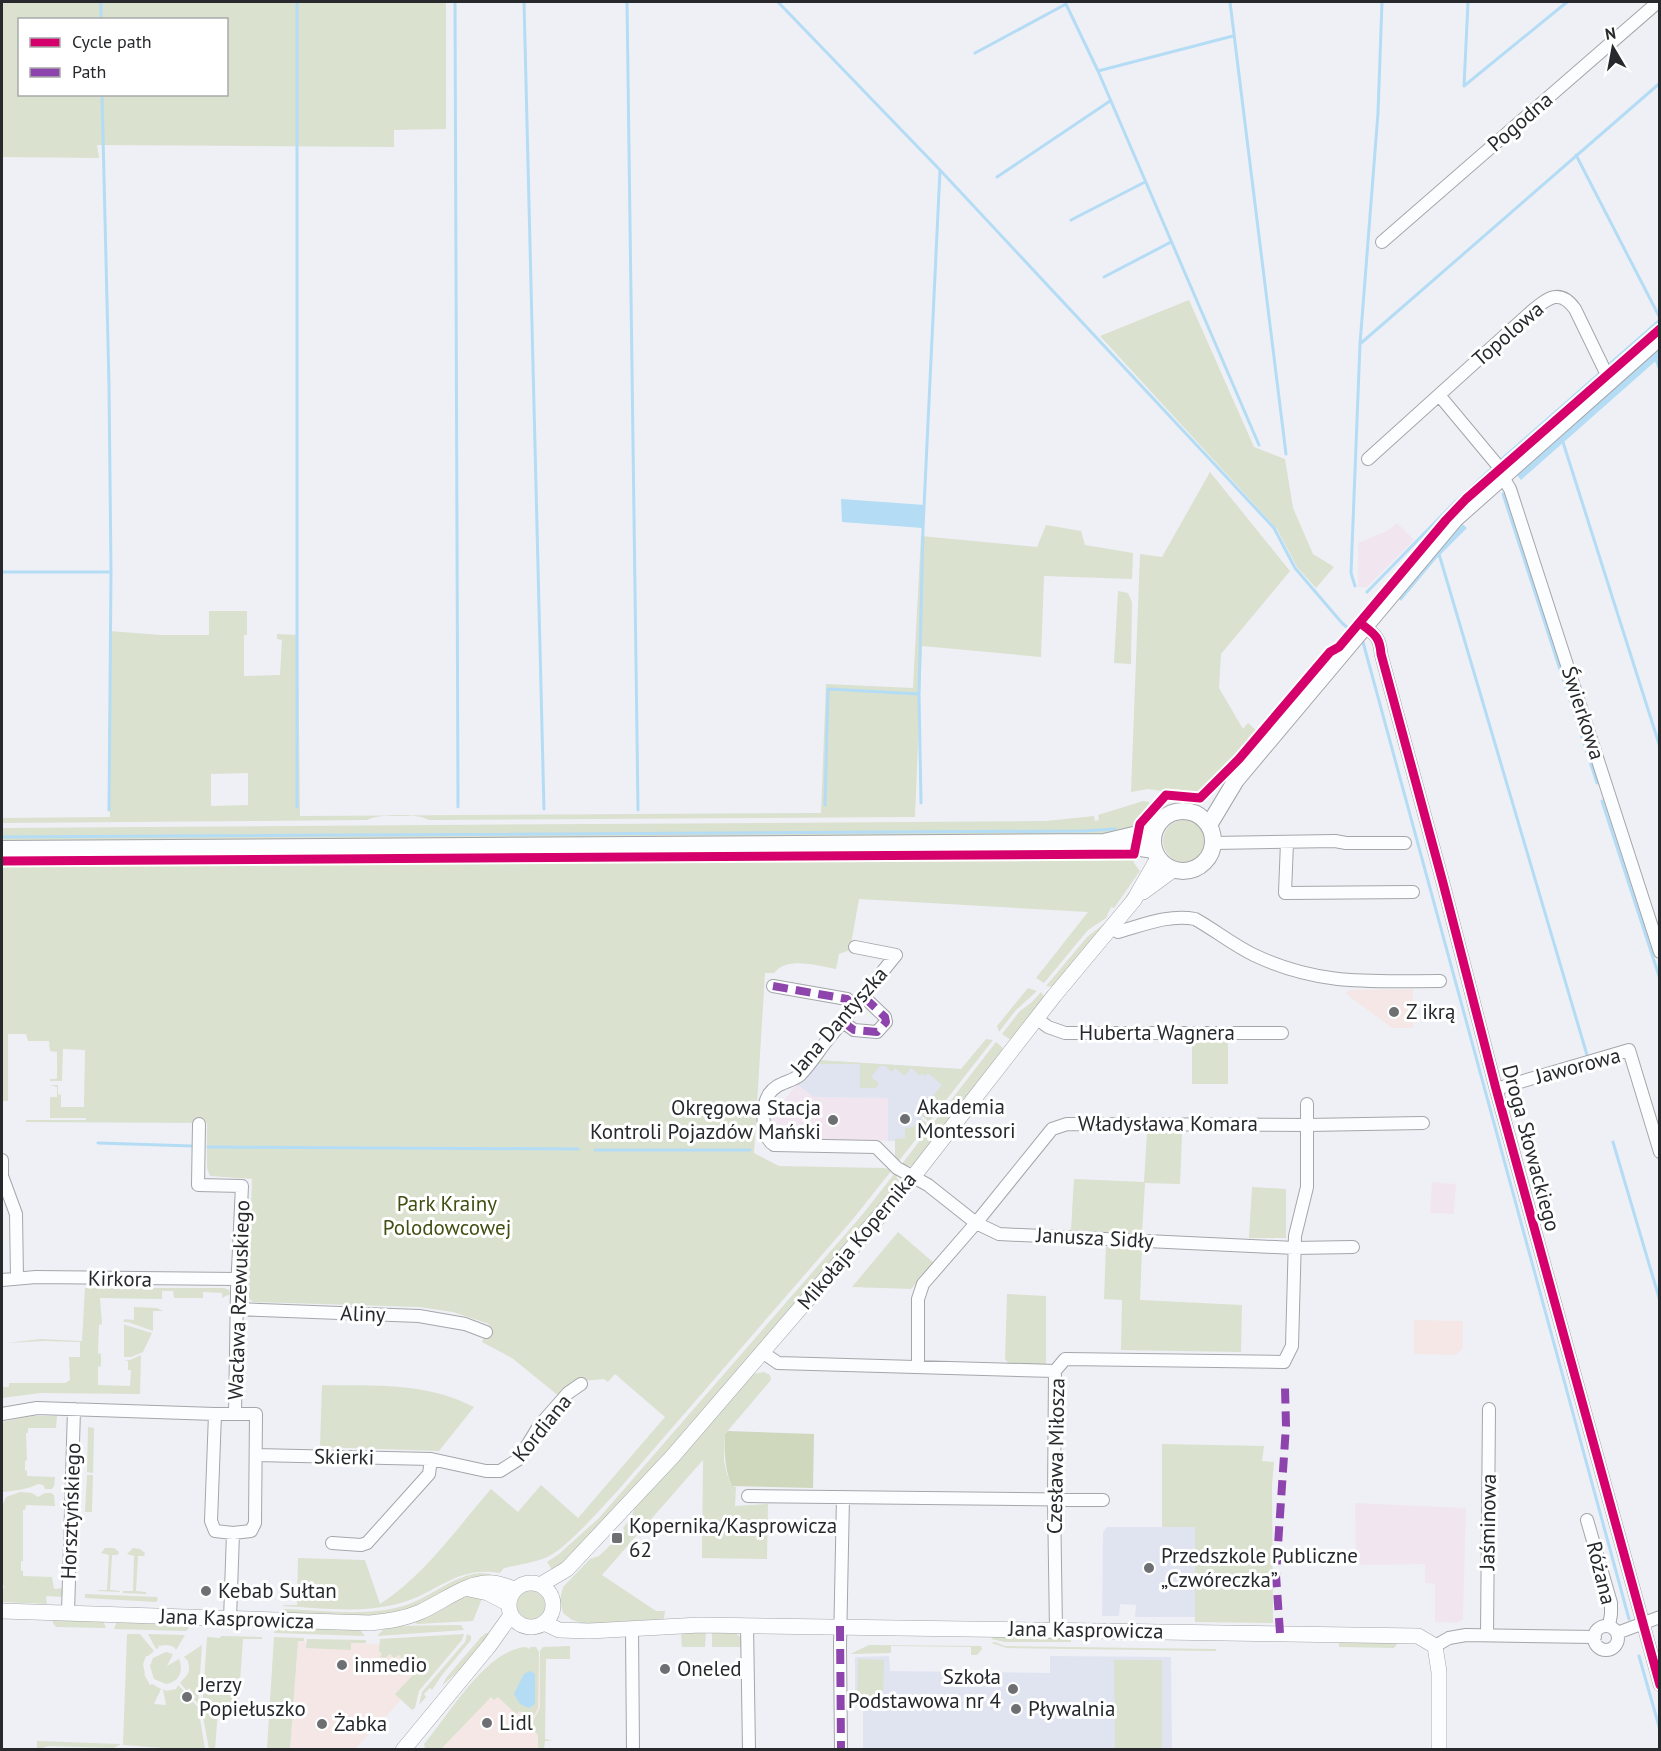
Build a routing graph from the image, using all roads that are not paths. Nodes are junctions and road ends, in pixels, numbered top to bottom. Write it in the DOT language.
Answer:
graph roads {
  1 [pos="1658,2"];
  2 [pos="1382,242"];
  3 [pos="1659,337"];
  4 [pos="1611,380"];
  5 [pos="1438,395"];
  6 [pos="1368,459"];
  7 [pos="1503,474"];
  8 [pos="1364,626"];
  9 [pos="1236,780"];
  10 [pos="1195,813"];
  11 [pos="1209,825"];
  12 [pos="1155,830"];
  13 [pos="1104,842"];
  14 [pos="1287,842"];
  15 [pos="1213,843"];
  16 [pos="1405,843"];
  17 [pos="2,849"];
  18 [pos="1156,854"];
  19 [pos="1173,870"];
  20 [pos="1413,891"];
  21 [pos="1134,900"];
  22 [pos="1111,928"];
  23 [pos="855,947"];
  24 [pos="1659,952"];
  25 [pos="1440,981"];
  26 [pos="773,986"];
  27 [pos="859,1001"];
  28 [pos="1036,1018"];
  29 [pos="843,1022"];
  30 [pos="1282,1034"];
  31 [pos="1496,1089"];
  32 [pos="1307,1104"];
  33 [pos="1423,1123"];
  34 [pos="199,1124"];
  35 [pos="1307,1125"];
  36 [pos="1659,1152"];
  37 [pos="2,1160"];
  38 [pos="913,1176"];
  39 [pos="976,1223"];
  40 [pos="1353,1247"];
  41 [pos="1294,1248"];
  42 [pos="16,1278"];
  43 [pos="238,1279"];
  44 [pos="2,1280"];
  45 [pos="237,1309"];
  46 [pos="486,1332"];
  47 [pos="762,1352"];
  48 [pos="918,1367"];
  49 [pos="1055,1371"];
  50 [pos="581,1384"];
  51 [pos="74,1409"];
  52 [pos="1489,1409"];
  53 [pos="2,1414"];
  54 [pos="215,1414"];
  55 [pos="235,1414"];
  56 [pos="256,1455"];
  57 [pos="431,1459"];
  58 [pos="748,1496"];
  59 [pos="843,1497"];
  60 [pos="1054,1499"];
  61 [pos="1103,1500"];
  62 [pos="1587,1520"];
  63 [pos="233,1533"];
  64 [pos="332,1543"];
  65 [pos="466,1589"];
  66 [pos="516,1589"];
  67 [pos="545,1591"];
  68 [pos="2,1611"];
  69 [pos="68,1613"];
  70 [pos="514,1615"];
  71 [pos="1659,1617"];
  72 [pos="548,1618"];
  73 [pos="230,1619"];
  74 [pos="1642,1624"];
  75 [pos="747,1625"];
  76 [pos="840,1626"];
  77 [pos="632,1628"];
  78 [pos="1056,1630"];
  79 [pos="1613,1630"];
  80 [pos="1487,1635"];
  81 [pos="1595,1637"];
  82 [pos="1436,1646"];
  83 [pos="1659,1685"];
  84 [pos="403,1749"];
  85 [pos="633,1749"];
  86 [pos="748,1749"];
  87 [pos="841,1749"];
  88 [pos="1439,1749"];
  1 -- 2 [label="street, Pogodna"];
  3 -- 4 [label="main road"];
  4 -- 5 [label="street, Topolowa"];
  4 -- 7 [label="main road"];
  5 -- 6 [label="street, Topolowa"];
  5 -- 7 [label="street"];
  7 -- 8 [label="main road"];
  7 -- 24 [label="street, Świerkowa"];
  8 -- 9 [label="main road"];
  8 -- 31 [label="street, Droga Słowackiego"];
  9 -- 10 [label="main road"];
  9 -- 11 [label="main road"];
  10 -- 11 [label="main road"];
  10 -- 12 [label="main road"];
  11 -- 15 [label="main road"];
  12 -- 13 [label="main road"];
  12 -- 18 [label="main road, Mikołaja Kopernika"];
  13 -- 17 [label="main road"];
  13 -- 18 [label="main road"];
  14 -- 15 [label="street"];
  14 -- 16 [label="street"];
  14 -- 20 [label="street"];
  15 -- 19 [label="main road, Mikołaja Kopernika"];
  18 -- 19 [label="main road"];
  18 -- 21 [label="street, Mikołaja Kopernika"];
  19 -- 21 [label="street, Mikołaja Kopernika"];
  21 -- 22 [label="street, Mikołaja Kopernika"];
  22 -- 25 [label="street"];
  22 -- 28 [label="street, Mikołaja Kopernika"];
  23 -- 27 [label="street, Jana Dantyszka"];
  26 -- 27 [label="street"];
  27 -- 29 [label="street, Jana Dantyszka"];
  27 -- 29 [label="street"];
  28 -- 30 [label="street, Huberta Wagnera"];
  28 -- 38 [label="street, Mikołaja Kopernika"];
  29 -- 38 [label="street, Jana Dantyszka"];
  31 -- 36 [label="street, Jaworowa"];
  31 -- 74 [label="street, Droga Słowackiego"];
  32 -- 35 [label="street"];
  33 -- 35 [label="street, Władysława Komara"];
  34 -- 43 [label="street, Wacława Rzewuskiego"];
  35 -- 39 [label="street, Władysława Komara"];
  35 -- 41 [label="street"];
  37 -- 42 [label="street"];
  38 -- 39 [label="street, Janusza Sidły"];
  38 -- 47 [label="street, Mikołaja Kopernika"];
  39 -- 41 [label="street, Janusza Sidły"];
  39 -- 48 [label="street, Władysława Komara"];
  40 -- 41 [label="street, Janusza Sidły"];
  41 -- 49 [label="street, Czesława Miłosza"];
  42 -- 43 [label="street, Kirkora"];
  42 -- 44 [label="street, Kirkora"];
  43 -- 45 [label="street, Wacława Rzewuskiego"];
  45 -- 46 [label="street, Aliny"];
  45 -- 55 [label="street, Wacława Rzewuskiego"];
  47 -- 48 [label="street"];
  47 -- 67 [label="street, Mikołaja Kopernika"];
  48 -- 49 [label="street"];
  49 -- 60 [label="street, Czesława Miłosza"];
  50 -- 57 [label="street, Kordiana"];
  51 -- 53 [label="street"];
  51 -- 54 [label="street"];
  51 -- 69 [label="street, Horsztyńskiego"];
  52 -- 80 [label="street, Jaśminowa"];
  54 -- 55 [label="street, Wacława Rzewuskiego"];
  54 -- 63 [label="street, Wacława Rzewuskiego"];
  55 -- 56 [label="street, Wacława Rzewuskiego"];
  56 -- 57 [label="street, Skierki"];
  56 -- 63 [label="street, Wacława Rzewuskiego"];
  57 -- 64 [label="street"];
  58 -- 59 [label="street"];
  59 -- 60 [label="street"];
  59 -- 76 [label="street"];
  60 -- 61 [label="street"];
  60 -- 78 [label="street, Czesława Miłosza"];
  62 -- 79 [label="street, Różana"];
  63 -- 73 [label="street"];
  65 -- 66 [label="street, Jana Kasprowicza"];
  65 -- 70 [label="street"];
  65 -- 73 [label="street, Jana Kasprowicza"];
  66 -- 67 [label="street"];
  66 -- 70 [label="street"];
  67 -- 72 [label="street"];
  68 -- 69 [label="street, Jana Kasprowicza"];
  69 -- 73 [label="street, Jana Kasprowicza"];
  70 -- 72 [label="street"];
  70 -- 84 [label="street"];
  71 -- 74 [label="street"];
  72 -- 77 [label="street, Jana Kasprowicza"];
  74 -- 79 [label="street"];
  74 -- 83 [label="street, Droga Słowackiego"];
  75 -- 76 [label="street, Jana Kasprowicza"];
  75 -- 77 [label="street, Jana Kasprowicza"];
  75 -- 86 [label="street"];
  76 -- 78 [label="street, Jana Kasprowicza"];
  76 -- 87 [label="street"];
  77 -- 85 [label="street"];
  78 -- 82 [label="street, Jana Kasprowicza"];
  79 -- 81 [label="street"];
  79 -- 81 [label="street"];
  80 -- 81 [label="street"];
  80 -- 82 [label="street"];
  82 -- 88 [label="street"];
}
